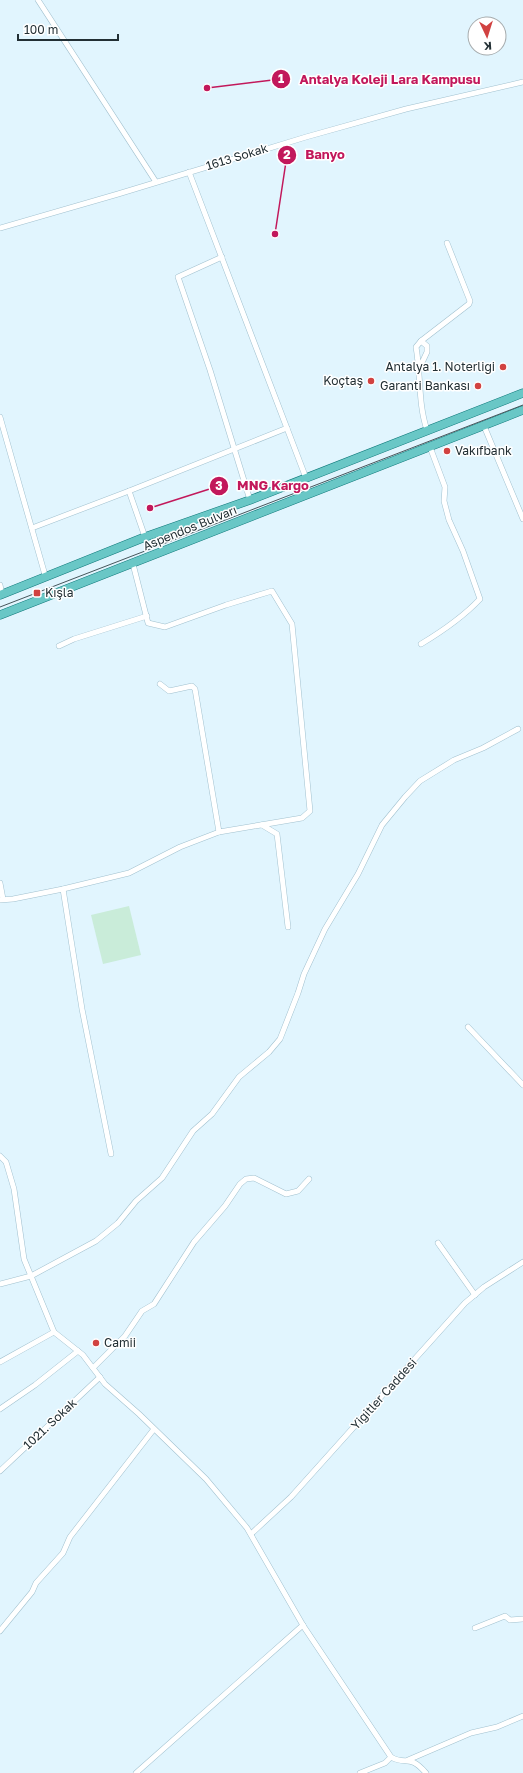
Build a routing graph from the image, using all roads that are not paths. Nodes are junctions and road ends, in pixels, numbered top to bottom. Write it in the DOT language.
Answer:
graph roads {
  1 [pos="38,0"];
  2 [pos="523,82"];
  3 [pos="189,172"];
  4 [pos="156,182"];
  5 [pos="0,228"];
  6 [pos="447,243"];
  7 [pos="222,257"];
  8 [pos="422,341"];
  9 [pos="420,368"];
  10 [pos="523,393"];
  11 [pos="523,410"];
  12 [pos="0,417"];
  13 [pos="484,426"];
  14 [pos="287,428"];
  15 [pos="427,430"];
  16 [pos="430,447"];
  17 [pos="233,448"];
  18 [pos="306,478"];
  19 [pos="129,491"];
  20 [pos="250,500"];
  21 [pos="523,519"];
  22 [pos="32,528"];
  23 [pos="145,537"];
  24 [pos="133,564"];
  25 [pos="45,575"];
  26 [pos="1,591"];
  27 [pos="0,615"];
  28 [pos="147,616"];
  29 [pos="421,644"];
  30 [pos="59,646"];
  31 [pos="160,684"];
  32 [pos="518,729"];
  33 [pos="262,825"];
  34 [pos="219,832"];
  35 [pos="0,883"];
  36 [pos="62,889"];
  37 [pos="1,900"];
  38 [pos="288,927"];
  39 [pos="468,1027"];
  40 [pos="523,1086"];
  41 [pos="111,1154"];
  42 [pos="0,1156"];
  43 [pos="309,1179"];
  44 [pos="438,1243"];
  45 [pos="523,1262"];
  46 [pos="31,1276"];
  47 [pos="0,1284"];
  48 [pos="475,1295"];
  49 [pos="54,1332"];
  50 [pos="78,1351"];
  51 [pos="0,1362"];
  52 [pos="93,1368"];
  53 [pos="100,1377"];
  54 [pos="0,1409"];
  55 [pos="154,1429"];
  56 [pos="0,1471"];
  57 [pos="251,1534"];
  58 [pos="523,1619"];
  59 [pos="303,1625"];
  60 [pos="475,1628"];
  61 [pos="0,1631"];
  62 [pos="523,1716"];
  63 [pos="391,1757"];
  64 [pos="408,1760"];
  65 [pos="136,1773"];
  66 [pos="360,1773"];
  67 [pos="426,1773"];
  1 -- 4 [label="street"];
  2 -- 3 [label="street, 1613 Sokak"];
  3 -- 4 [label="street, 1613 Sokak"];
  3 -- 7 [label="street"];
  4 -- 5 [label="street, 1613 Sokak"];
  6 -- 8 [label="street"];
  7 -- 14 [label="street"];
  7 -- 17 [label="street"];
  8 -- 9 [label="street"];
  8 -- 9 [label="street"];
  9 -- 15 [label="street"];
  10 -- 15 [label="main road, Aspendos Bulvarı"];
  11 -- 13 [label="main road, Aspendos Bulvarı"];
  12 -- 22 [label="street"];
  13 -- 16 [label="main road, Aspendos Bulvarı"];
  13 -- 21 [label="street"];
  14 -- 17 [label="street"];
  14 -- 18 [label="street"];
  15 -- 18 [label="main road, Aspendos Bulvarı"];
  16 -- 24 [label="main road, Aspendos Bulvarı"];
  16 -- 29 [label="street"];
  17 -- 19 [label="street"];
  17 -- 20 [label="street"];
  18 -- 20 [label="main road, Aspendos Bulvarı"];
  19 -- 22 [label="street"];
  19 -- 23 [label="street"];
  20 -- 23 [label="main road, Aspendos Bulvarı"];
  22 -- 25 [label="street"];
  23 -- 25 [label="main road, Aspendos Bulvarı"];
  24 -- 27 [label="main road, Aspendos Bulvarı"];
  24 -- 28 [label="street"];
  25 -- 26 [label="main road, Aspendos Bulvarı"];
  28 -- 30 [label="street"];
  28 -- 33 [label="street"];
  31 -- 34 [label="street"];
  32 -- 46 [label="street"];
  33 -- 34 [label="street"];
  33 -- 38 [label="street"];
  34 -- 36 [label="street"];
  35 -- 37 [label="street"];
  36 -- 37 [label="street"];
  36 -- 41 [label="street"];
  39 -- 40 [label="street"];
  42 -- 46 [label="street"];
  43 -- 52 [label="street"];
  44 -- 48 [label="street"];
  45 -- 48 [label="street, Yiğitler Caddesi"];
  46 -- 47 [label="street"];
  46 -- 49 [label="street"];
  48 -- 57 [label="street, Yiğitler Caddesi"];
  49 -- 50 [label="street"];
  49 -- 51 [label="street"];
  50 -- 52 [label="street"];
  50 -- 54 [label="street"];
  52 -- 53 [label="street"];
  53 -- 55 [label="street"];
  53 -- 56 [label="street, 1021. Sokak"];
  55 -- 57 [label="street"];
  55 -- 61 [label="street"];
  57 -- 59 [label="street"];
  58 -- 60 [label="street"];
  59 -- 63 [label="street"];
  59 -- 65 [label="street"];
  62 -- 64 [label="street"];
  63 -- 64 [label="street"];
  63 -- 66 [label="street"];
  64 -- 67 [label="street"];
}
